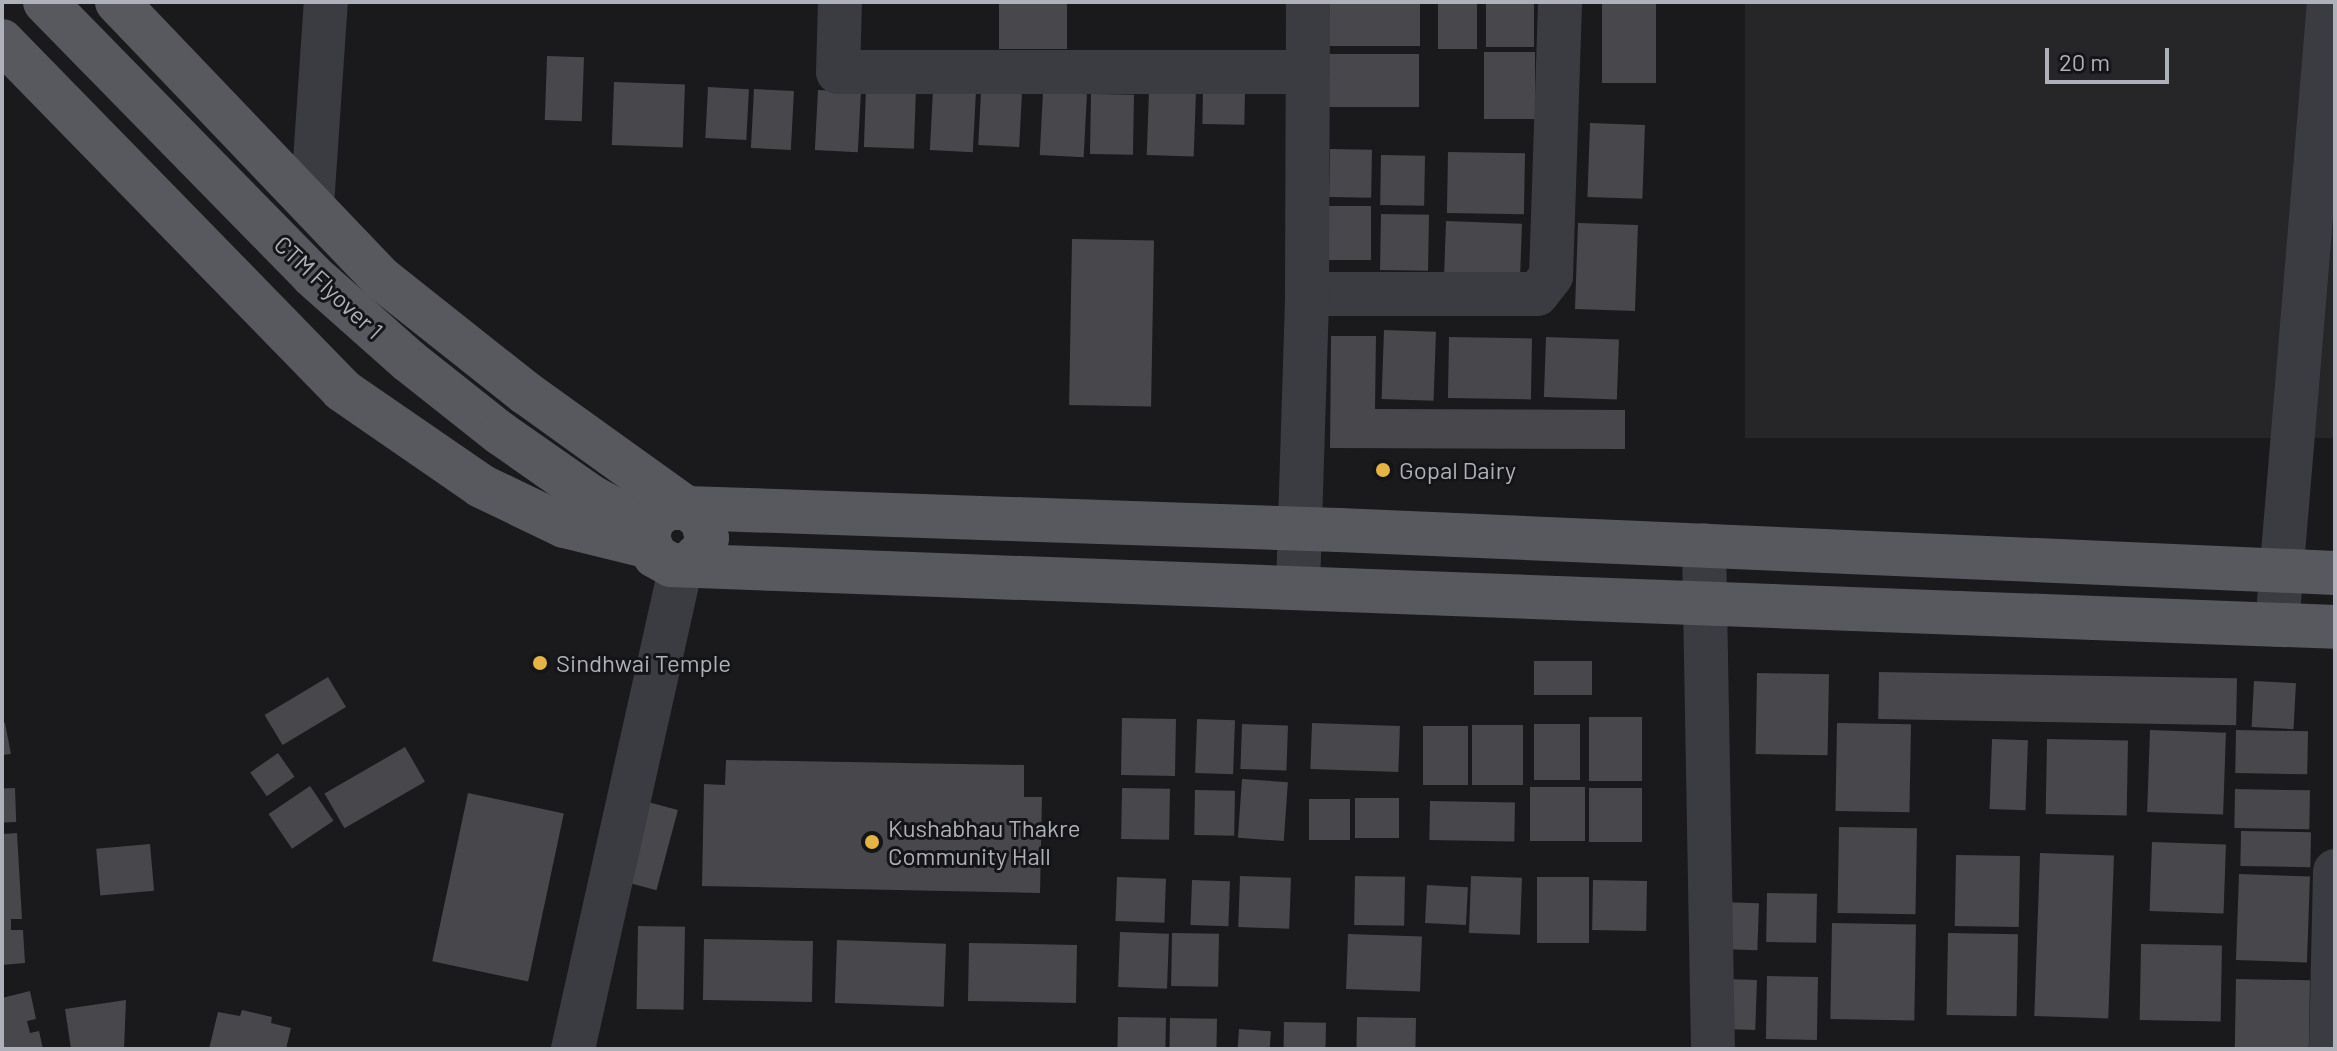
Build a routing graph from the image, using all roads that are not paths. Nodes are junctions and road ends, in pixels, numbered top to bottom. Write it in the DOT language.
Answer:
graph roads {
  1 [pos="45,2"];
  2 [pos="117,2"];
  3 [pos="326,2"];
  4 [pos="840,2"];
  5 [pos="1308,2"];
  6 [pos="1560,2"];
  7 [pos="2329,2"];
  8 [pos="2,41"];
  9 [pos="1308,72"];
  10 [pos="312,205"];
  11 [pos="1307,294"];
  12 [pos="686,508"];
  13 [pos="893,516"];
  14 [pos="1298,528"];
  15 [pos="1704,545"];
  16 [pos="667,551"];
  17 [pos="894,571"];
  18 [pos="2280,571"];
  19 [pos="2335,573"];
  20 [pos="1298,587"];
  21 [pos="1704,603"];
  22 [pos="2277,625"];
  23 [pos="2335,627"];
  24 [pos="2335,871"];
  25 [pos="573,1049"];
  26 [pos="1713,1049"];
  27 [pos="2331,1049"];
  1 -- 16 [label="main road, CTM Flyover 1"];
  2 -- 10 [label="main road"];
  3 -- 10 [label="street"];
  4 -- 9 [label="street"];
  5 -- 9 [label="street"];
  6 -- 11 [label="street"];
  7 -- 18 [label="street"];
  8 -- 16 [label="main road"];
  9 -- 11 [label="street"];
  10 -- 12 [label="main road"];
  11 -- 14 [label="street"];
  12 -- 13 [label="main road"];
  12 -- 16 [label="main road"];
  13 -- 14 [label="main road"];
  13 -- 17 [label="main road"];
  14 -- 15 [label="main road"];
  14 -- 20 [label="street"];
  15 -- 18 [label="main road"];
  15 -- 21 [label="street"];
  16 -- 17 [label="main road"];
  16 -- 25 [label="street"];
  17 -- 20 [label="main road"];
  18 -- 19 [label="main road"];
  18 -- 22 [label="street"];
  20 -- 21 [label="main road"];
  21 -- 22 [label="main road"];
  21 -- 26 [label="street"];
  22 -- 23 [label="main road"];
  24 -- 27 [label="street"];
}
